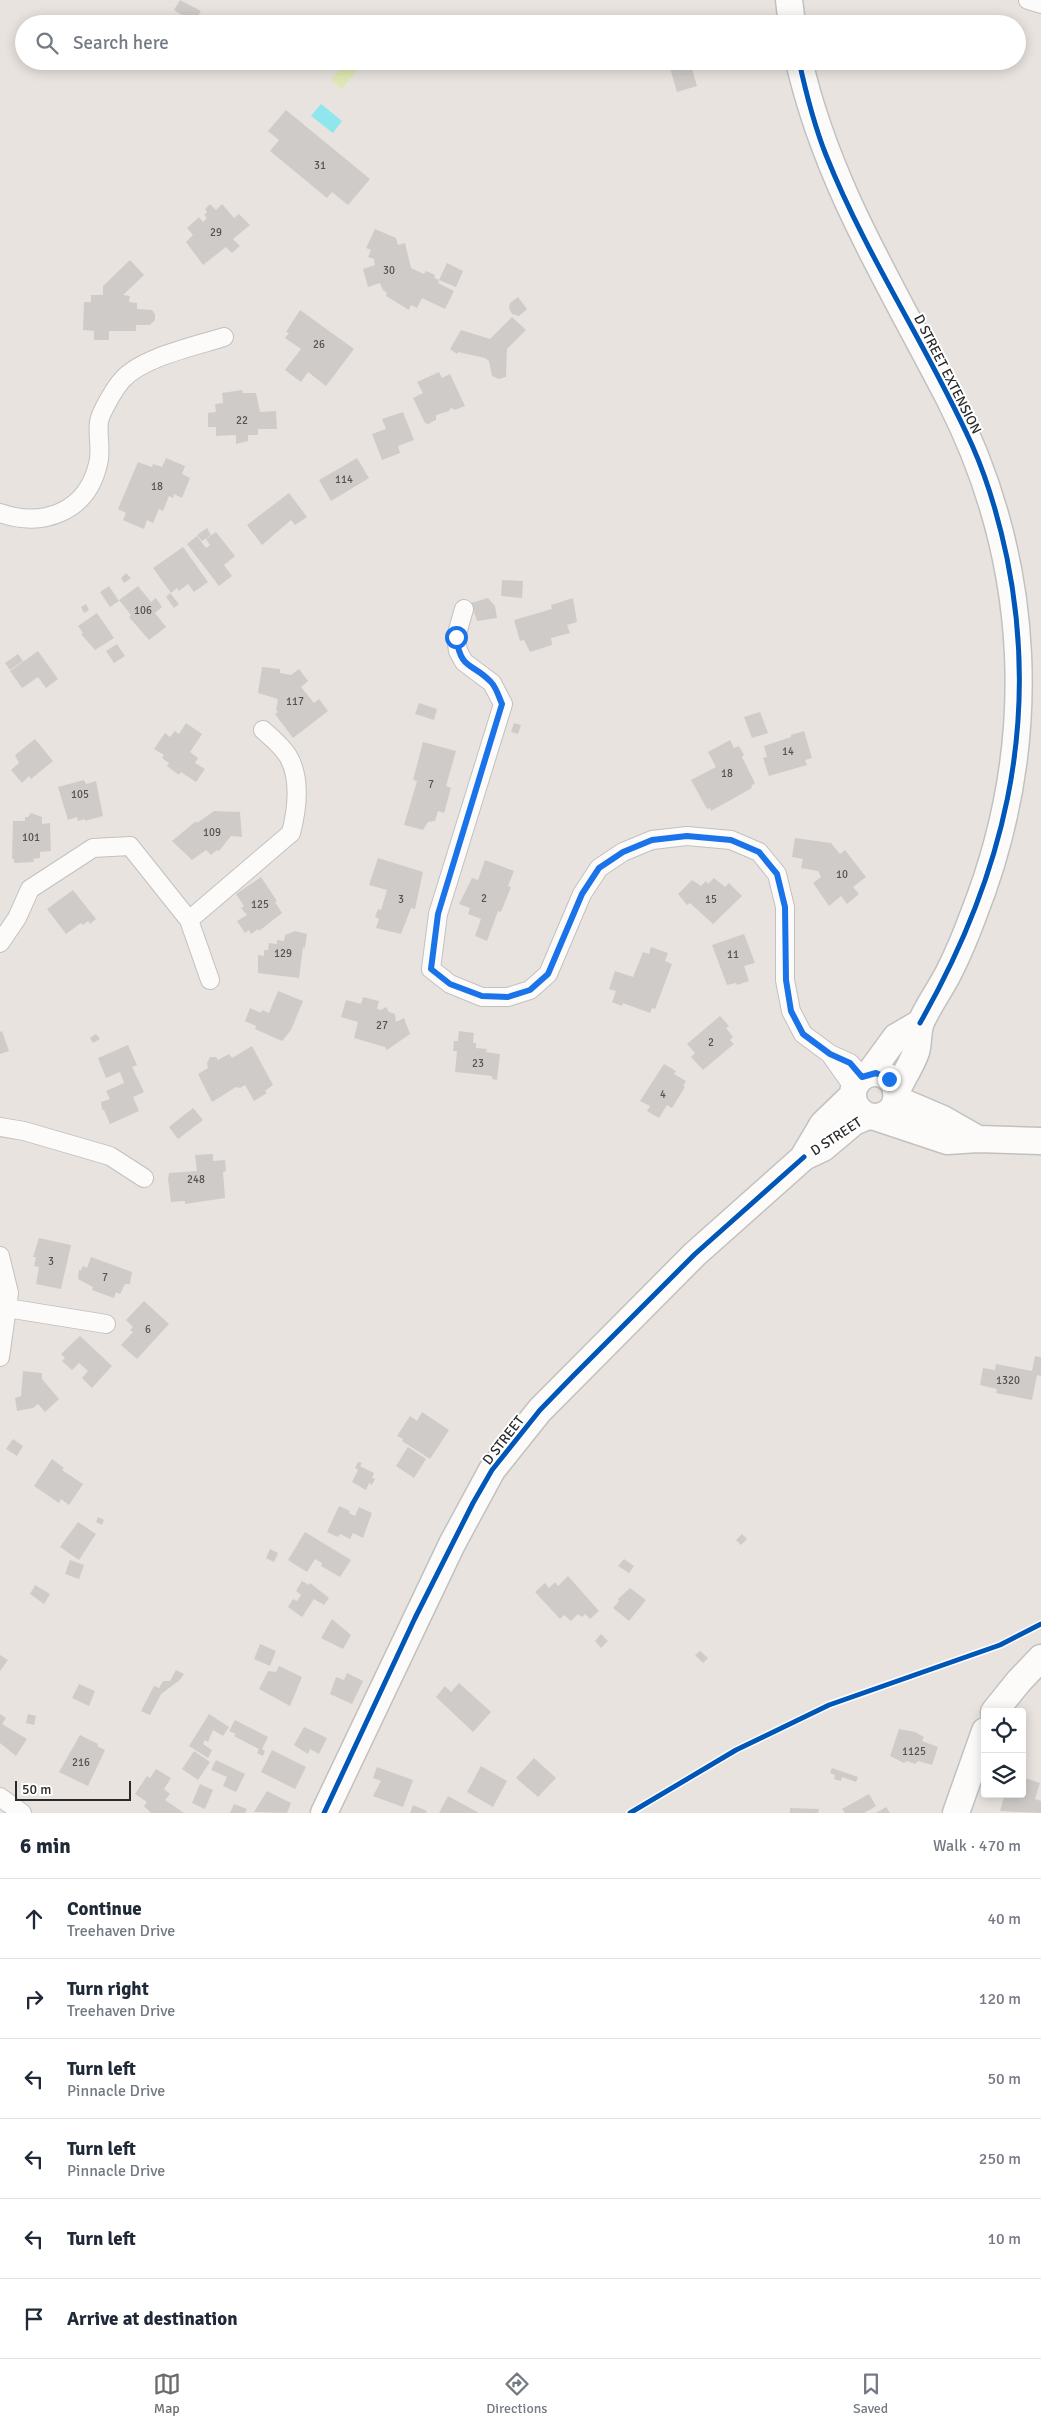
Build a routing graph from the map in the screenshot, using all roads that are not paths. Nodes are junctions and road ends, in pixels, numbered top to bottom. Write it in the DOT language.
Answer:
graph roads {
  1 [pos="789,0"];
  2 [pos="1028,0"];
  3 [pos="1041,4"];
  4 [pos="791,15"];
  5 [pos="801,70"];
  6 [pos="224,337"];
  7 [pos="0,513"];
  8 [pos="464,609"];
  9 [pos="264,730"];
  10 [pos="189,920"];
  11 [pos="0,943"];
  12 [pos="210,980"];
  13 [pos="920,1023"];
  14 [pos="860,1083"];
  15 [pos="896,1096"];
  16 [pos="872,1117"];
  17 [pos="0,1127"];
  18 [pos="978,1139"];
  19 [pos="1041,1141"];
  20 [pos="804,1157"];
  21 [pos="144,1178"];
  22 [pos="0,1256"];
  23 [pos="7,1308"];
  24 [pos="106,1324"];
  25 [pos="0,1357"];
  26 [pos="1041,1658"];
  27 [pos="997,1708"];
  28 [pos="981,1742"];
  29 [pos="0,1797"];
  30 [pos="22,1813"];
  31 [pos="324,1813"];
  32 [pos="956,1813"];
  1 -- 4 [label="street"];
  2 -- 3 [label="street"];
  5 -- 13 [label="street, D STREET EXTENSION"];
  6 -- 7 [label="street"];
  8 -- 14 [label="street"];
  9 -- 10 [label="street"];
  10 -- 11 [label="street"];
  10 -- 12 [label="street"];
  13 -- 14 [label="street"];
  13 -- 15 [label="street, D STREET EXTENSION"];
  14 -- 15 [label="street"];
  14 -- 16 [label="street"];
  14 -- 20 [label="street, D STREET"];
  15 -- 16 [label="street"];
  15 -- 18 [label="street"];
  16 -- 18 [label="street"];
  16 -- 20 [label="street, D STREET"];
  17 -- 21 [label="street"];
  18 -- 19 [label="street"];
  20 -- 31 [label="street, D STREET"];
  22 -- 23 [label="street"];
  23 -- 24 [label="street"];
  23 -- 25 [label="street"];
  26 -- 27 [label="street"];
  28 -- 32 [label="street"];
  29 -- 30 [label="street"];
}
